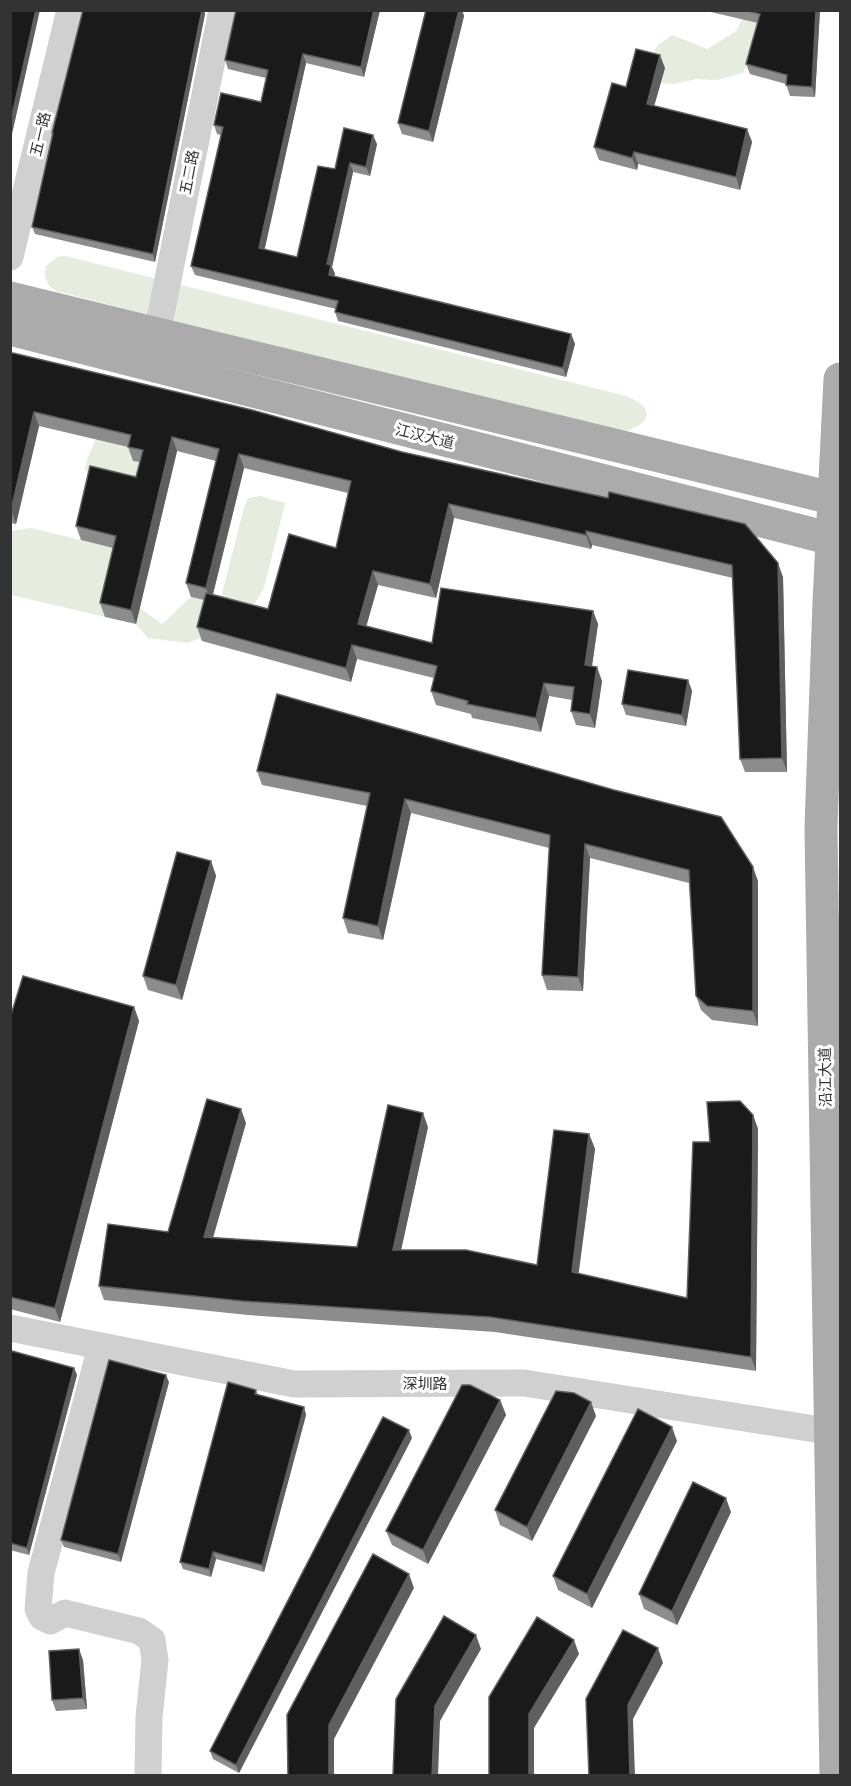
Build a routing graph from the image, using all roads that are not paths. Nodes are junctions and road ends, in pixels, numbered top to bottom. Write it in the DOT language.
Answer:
graph roads {
  1 [pos="70,10"];
  2 [pos="222,10"];
  3 [pos="10,257"];
  4 [pos="10,298"];
  5 [pos="10,329"];
  6 [pos="157,334"];
  7 [pos="840,380"];
  8 [pos="837,500"];
  9 [pos="836,541"];
  10 [pos="10,1328"];
  11 [pos="101,1347"];
  12 [pos="836,1432"];
  13 [pos="148,1776"];
  14 [pos="836,1776"];
  1 -- 3 [label="street, 五一路"];
  2 -- 6 [label="street, 五二路"];
  4 -- 6 [label="main road"];
  5 -- 9 [label="main road, 江汉大道"];
  6 -- 8 [label="main road"];
  7 -- 8 [label="main road, 沿江大道"];
  8 -- 9 [label="main road, 沿江大道"];
  9 -- 12 [label="main road, 沿江大道"];
  10 -- 11 [label="street, 深圳路"];
  11 -- 12 [label="street, 深圳路"];
  11 -- 13 [label="street"];
  12 -- 14 [label="main road, 沿江大道"];
}
